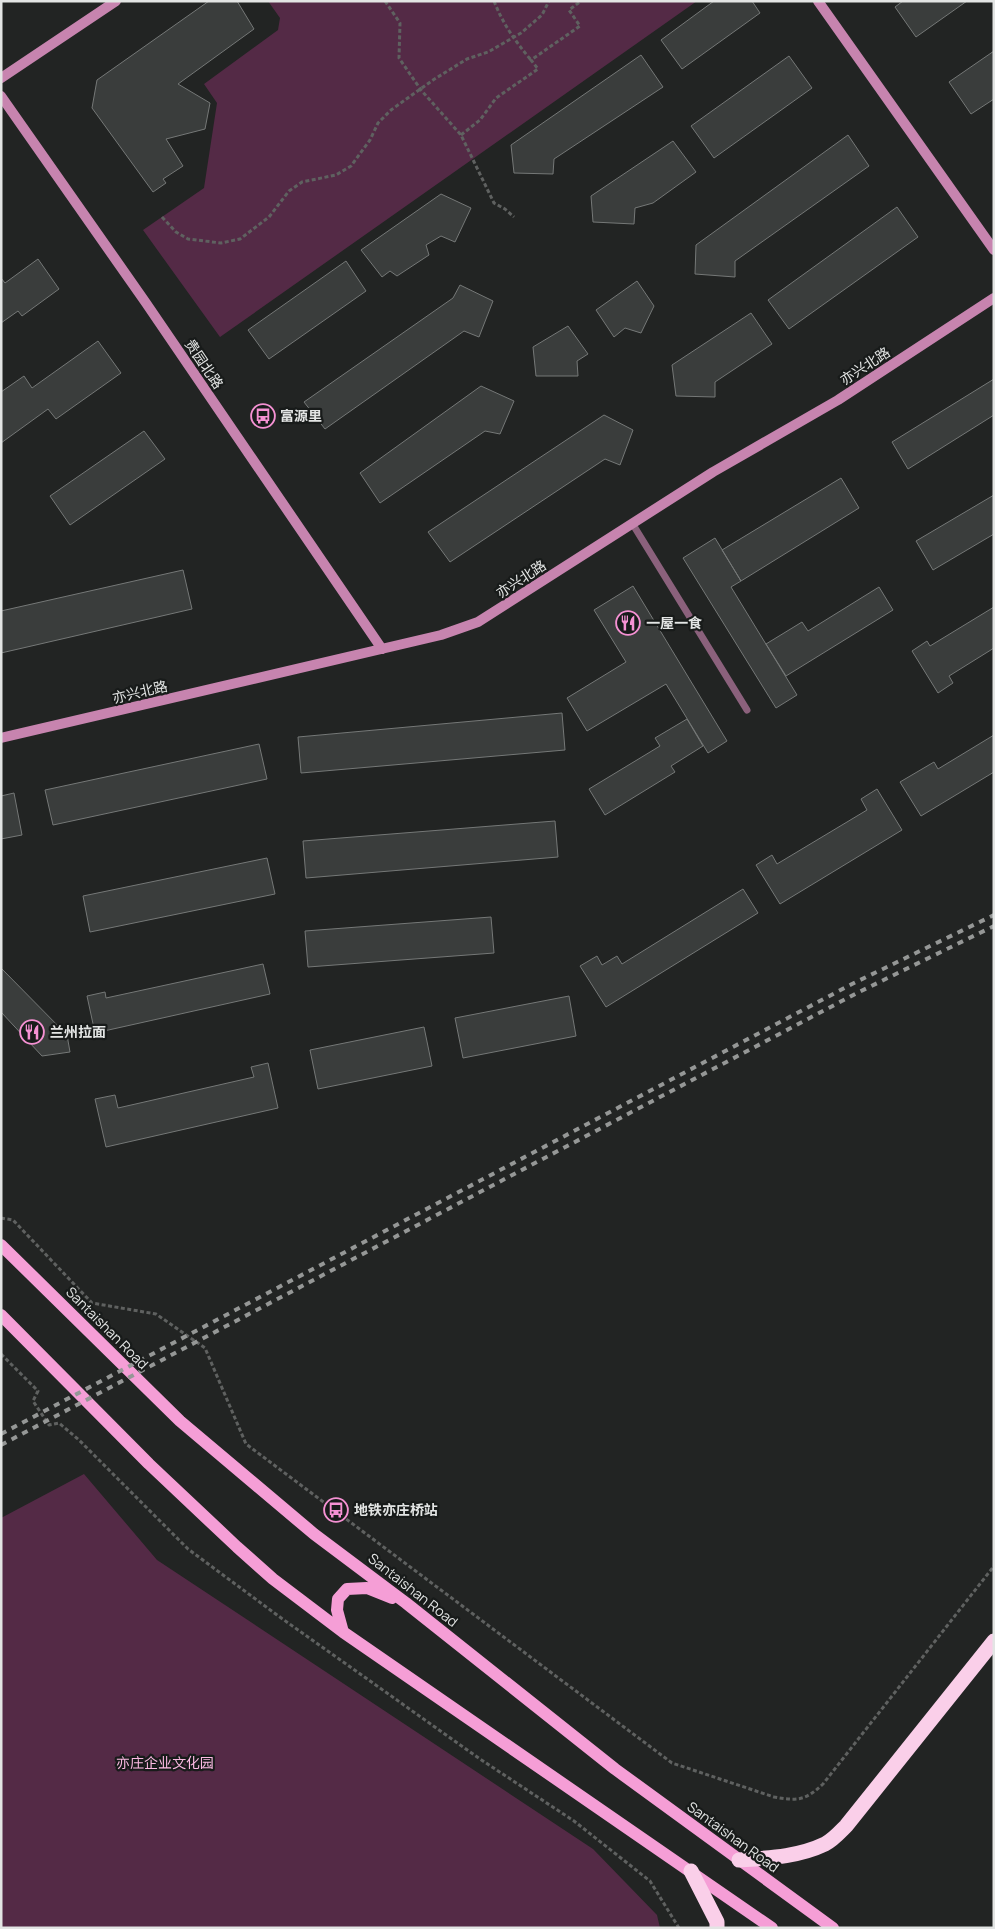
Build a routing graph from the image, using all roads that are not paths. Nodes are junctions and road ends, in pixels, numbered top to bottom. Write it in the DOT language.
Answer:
graph roads {
  1 [pos="116,1"];
  2 [pos="818,1"];
  3 [pos="1,78"];
  4 [pos="1,96"];
  5 [pos="994,250"];
  6 [pos="994,298"];
  7 [pos="632,523"];
  8 [pos="382,649"];
  9 [pos="746,710"];
  10 [pos="1,738"];
  11 [pos="1,1245"];
  12 [pos="1,1315"];
  13 [pos="406,1603"];
  14 [pos="343,1632"];
  15 [pos="994,1641"];
  16 [pos="739,1860"];
  17 [pos="691,1871"];
  18 [pos="717,1928"];
  19 [pos="772,1928"];
  20 [pos="833,1928"];
  1 -- 3 [label="street"];
  2 -- 5 [label="street"];
  4 -- 8 [label="street, 贵园北路"];
  6 -- 7 [label="street, 亦兴北路"];
  7 -- 8 [label="street, 亦兴北路"];
  7 -- 9 [label="lane"];
  8 -- 10 [label="street, 亦兴北路"];
  11 -- 13 [label="main road, Santaishan Road"];
  12 -- 14 [label="main road"];
  13 -- 14 [label="main road"];
  13 -- 16 [label="main road, Santaishan Road"];
  14 -- 17 [label="main road"];
  15 -- 16 [label="highway"];
  16 -- 20 [label="main road, Santaishan Road"];
  17 -- 18 [label="highway"];
  17 -- 19 [label="main road"];
}
